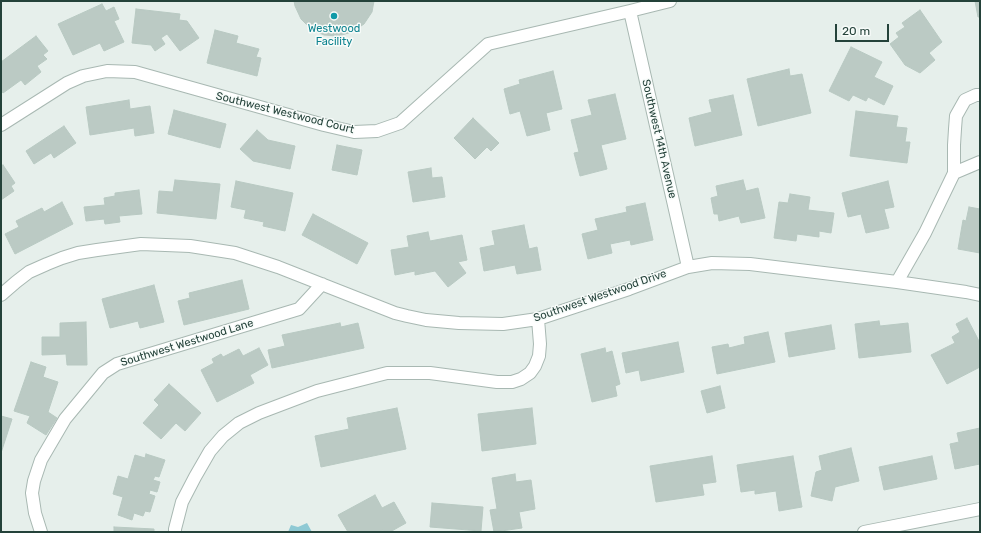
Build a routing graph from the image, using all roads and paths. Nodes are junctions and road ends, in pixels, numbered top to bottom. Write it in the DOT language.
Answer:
graph roads {
  1 [pos="670,1"];
  2 [pos="630,11"];
  3 [pos="980,95"];
  4 [pos="1,125"];
  5 [pos="980,162"];
  6 [pos="954,173"];
  7 [pos="688,267"];
  8 [pos="897,282"];
  9 [pos="322,284"];
  10 [pos="1,295"];
  11 [pos="980,295"];
  12 [pos="538,319"];
  13 [pos="980,509"];
  14 [pos="41,532"];
  15 [pos="175,532"];
  16 [pos="864,532"];
  1 -- 2 [label="street, Southwest Westwood Court"];
  2 -- 4 [label="street, Southwest Westwood Court"];
  2 -- 7 [label="street, Southwest 14th Avenue"];
  3 -- 6 [label="street"];
  5 -- 6 [label="street"];
  6 -- 8 [label="street"];
  7 -- 8 [label="street, Southwest Westwood Drive"];
  7 -- 12 [label="street, Southwest Westwood Drive"];
  8 -- 11 [label="street, Southwest Westwood Drive"];
  9 -- 10 [label="street, Southwest Westwood Drive"];
  9 -- 12 [label="street, Southwest Westwood Drive"];
  9 -- 14 [label="street, Southwest Westwood Lane"];
  12 -- 15 [label="street"];
  13 -- 16 [label="street"];
}
